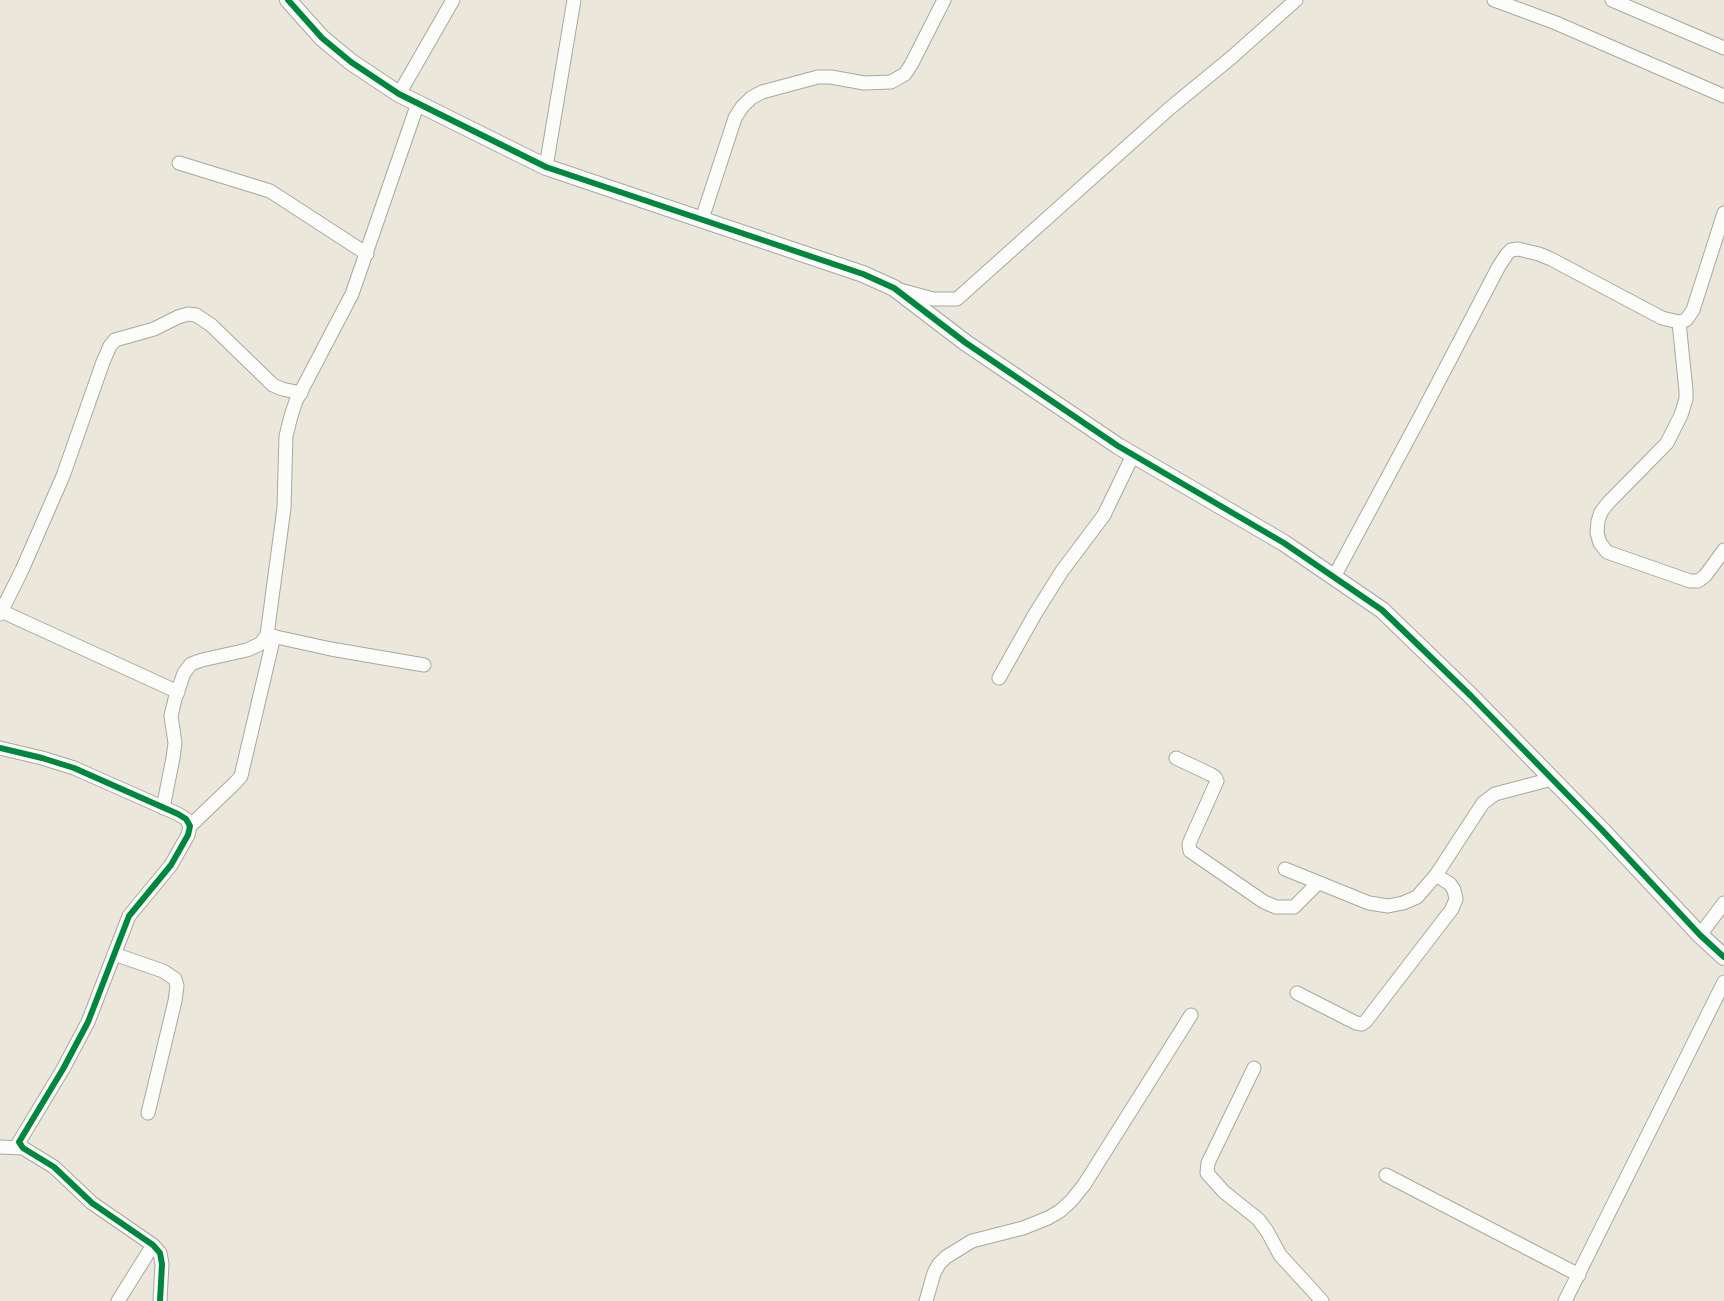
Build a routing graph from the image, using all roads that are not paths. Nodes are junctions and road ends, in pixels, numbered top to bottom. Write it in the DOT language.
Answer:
graph roads {
  1 [pos="288,0"];
  2 [pos="453,0"];
  3 [pos="574,0"];
  4 [pos="944,0"];
  5 [pos="1296,0"];
  6 [pos="1494,0"];
  7 [pos="1612,0"];
  8 [pos="1724,48"];
  9 [pos="399,94"];
  10 [pos="1724,96"];
  11 [pos="418,103"];
  12 [pos="179,163"];
  13 [pos="546,167"];
  14 [pos="1724,214"];
  15 [pos="702,219"];
  16 [pos="367,254"];
  17 [pos="894,288"];
  18 [pos="1679,322"];
  19 [pos="301,393"];
  20 [pos="1133,455"];
  21 [pos="1724,550"];
  22 [pos="1334,577"];
  23 [pos="1,612"];
  24 [pos="271,636"];
  25 [pos="424,665"];
  26 [pos="999,678"];
  27 [pos="178,692"];
  28 [pos="0,748"];
  29 [pos="1176,758"];
  30 [pos="1552,779"];
  31 [pos="163,808"];
  32 [pos="190,826"];
  33 [pos="1285,869"];
  34 [pos="1436,875"];
  35 [pos="1318,883"];
  36 [pos="1724,903"];
  37 [pos="1700,935"];
  38 [pos="114,954"];
  39 [pos="1724,957"];
  40 [pos="1724,982"];
  41 [pos="1297,993"];
  42 [pos="1191,1015"];
  43 [pos="1254,1068"];
  44 [pos="148,1113"];
  45 [pos="0,1147"];
  46 [pos="23,1148"];
  47 [pos="1386,1174"];
  48 [pos="153,1245"];
  49 [pos="1578,1274"];
  50 [pos="118,1301"];
  51 [pos="160,1301"];
  52 [pos="926,1301"];
  53 [pos="1322,1301"];
  54 [pos="1565,1301"];
  1 -- 9 [label="street"];
  2 -- 9 [label="street"];
  3 -- 13 [label="street"];
  4 -- 15 [label="street"];
  5 -- 17 [label="street"];
  6 -- 10 [label="street"];
  7 -- 8 [label="street"];
  9 -- 11 [label="street"];
  11 -- 13 [label="street"];
  11 -- 16 [label="street"];
  12 -- 16 [label="street"];
  13 -- 15 [label="street"];
  14 -- 18 [label="street"];
  15 -- 17 [label="street"];
  16 -- 19 [label="street"];
  17 -- 20 [label="street"];
  18 -- 21 [label="street"];
  18 -- 22 [label="street"];
  19 -- 23 [label="street"];
  19 -- 24 [label="street"];
  20 -- 22 [label="street"];
  20 -- 26 [label="street"];
  22 -- 30 [label="street"];
  23 -- 27 [label="street"];
  24 -- 25 [label="street"];
  24 -- 27 [label="street"];
  24 -- 32 [label="street"];
  27 -- 31 [label="street"];
  28 -- 31 [label="street"];
  29 -- 35 [label="street"];
  30 -- 34 [label="street"];
  30 -- 37 [label="street"];
  31 -- 32 [label="street"];
  32 -- 38 [label="street"];
  33 -- 35 [label="street"];
  34 -- 35 [label="street"];
  34 -- 41 [label="street"];
  36 -- 37 [label="street"];
  37 -- 39 [label="street"];
  38 -- 44 [label="street"];
  38 -- 46 [label="street"];
  40 -- 49 [label="street"];
  42 -- 52 [label="street"];
  43 -- 53 [label="street"];
  45 -- 46 [label="street"];
  46 -- 48 [label="street"];
  47 -- 49 [label="street"];
  48 -- 50 [label="street"];
  48 -- 51 [label="street"];
  49 -- 54 [label="street"];
}
